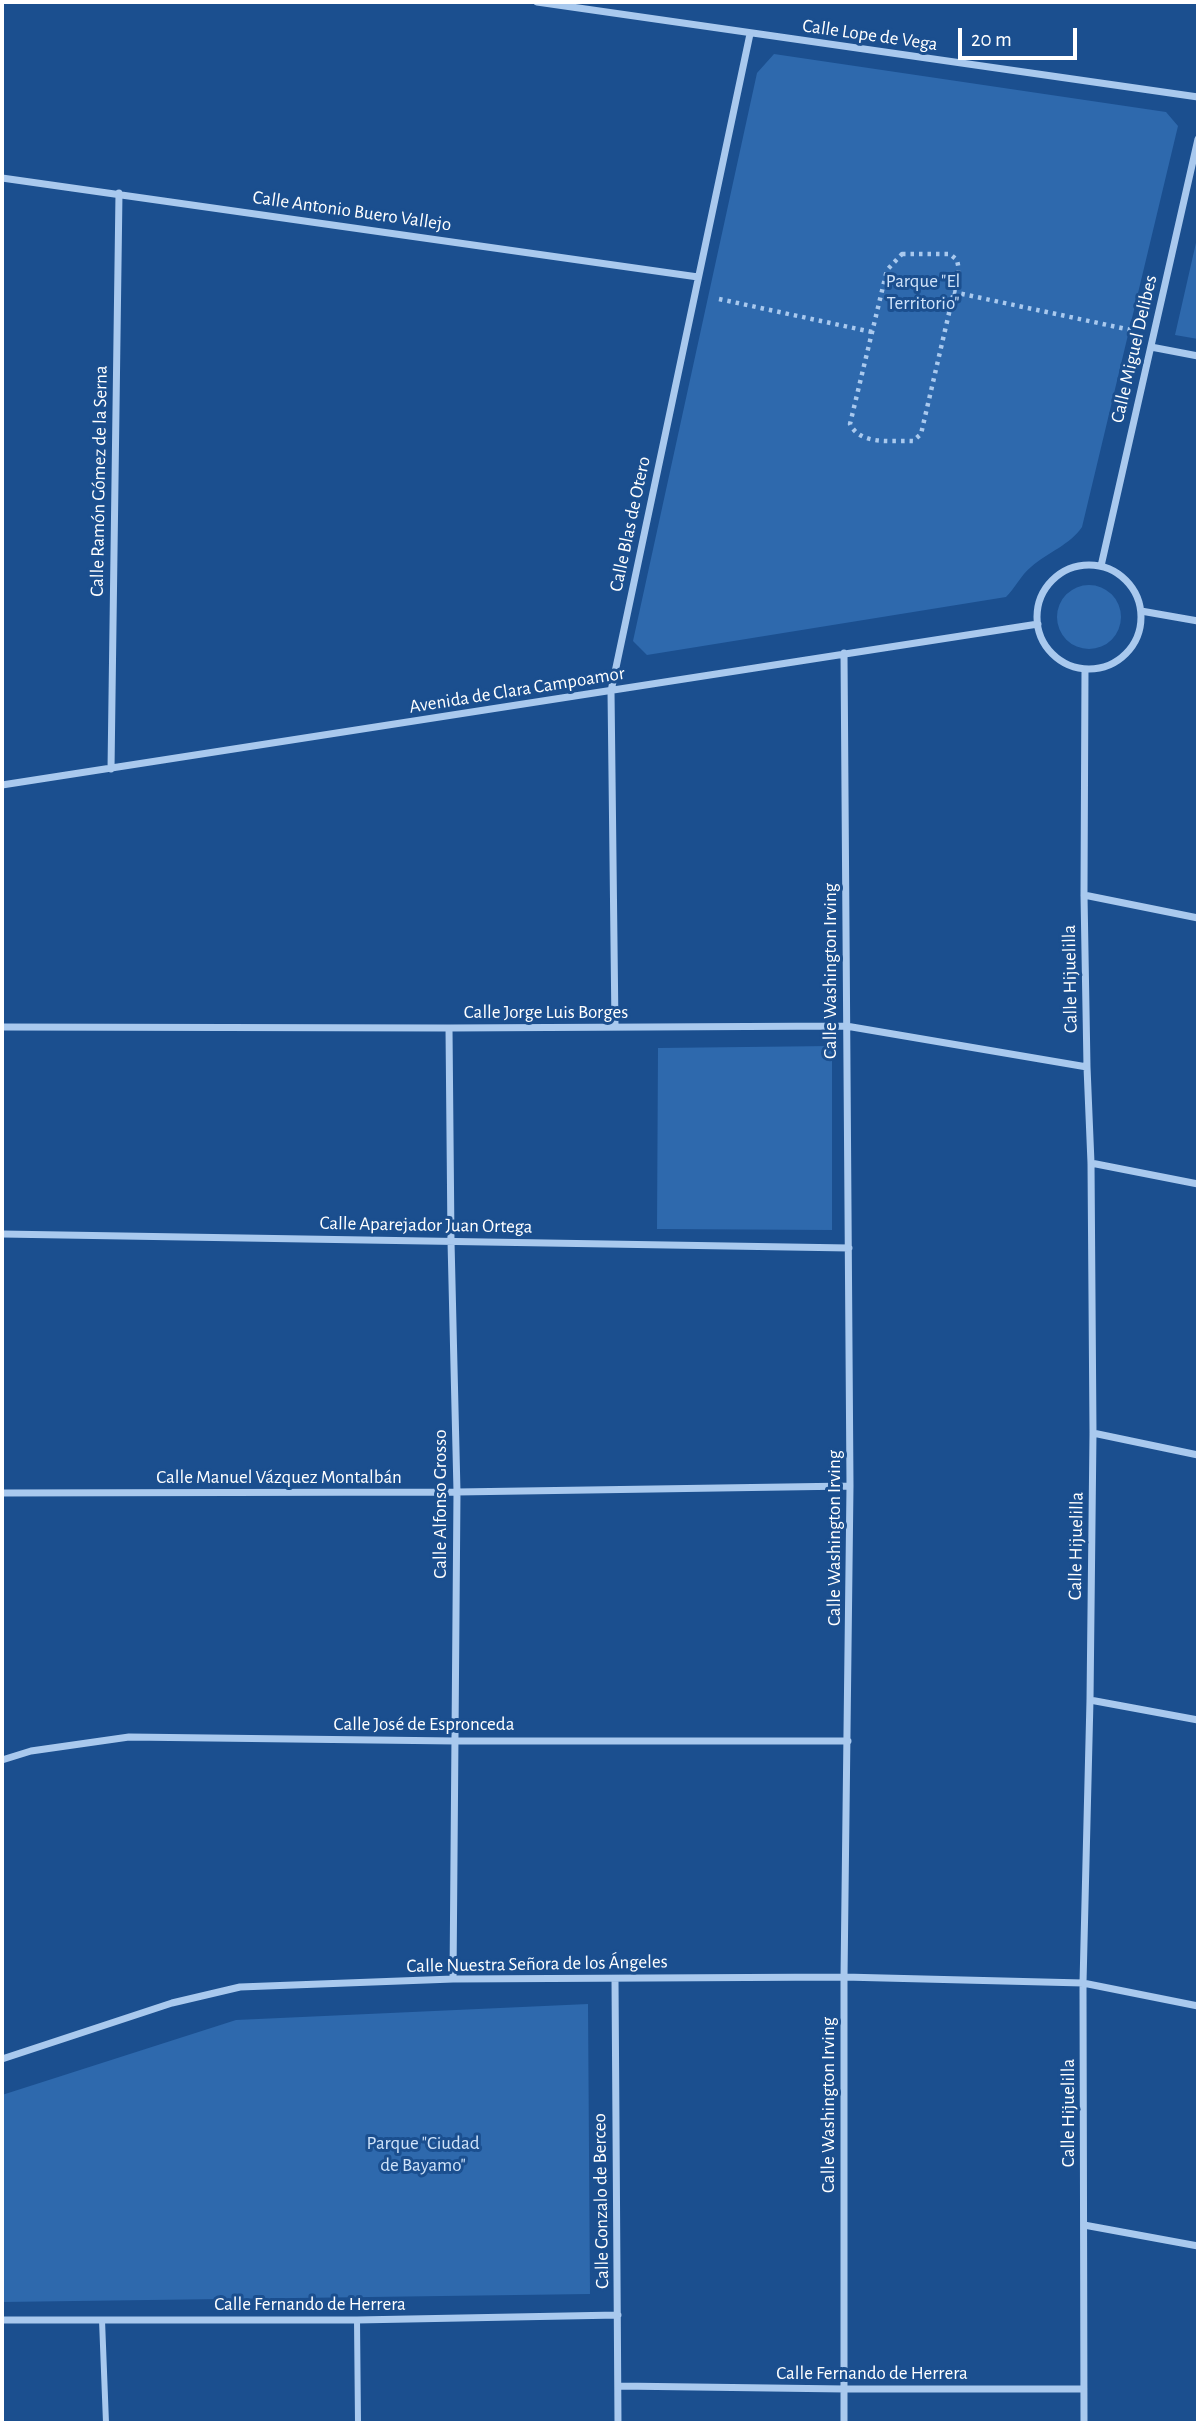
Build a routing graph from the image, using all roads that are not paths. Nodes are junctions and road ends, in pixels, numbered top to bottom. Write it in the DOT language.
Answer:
graph roads {
  1 [pos="537,2"];
  2 [pos="750,34"];
  3 [pos="1198,97"];
  4 [pos="1198,139"];
  5 [pos="2,178"];
  6 [pos="119,193"];
  7 [pos="698,277"];
  8 [pos="1151,347"];
  9 [pos="1198,356"];
  10 [pos="1101,566"];
  11 [pos="1141,611"];
  12 [pos="1198,621"];
  13 [pos="1038,624"];
  14 [pos="844,653"];
  15 [pos="1085,668"];
  16 [pos="611,691"];
  17 [pos="111,769"];
  18 [pos="2,785"];
  19 [pos="1084,895"];
  20 [pos="1198,918"];
  21 [pos="846,1026"];
  22 [pos="2,1027"];
  23 [pos="615,1027"];
  24 [pos="449,1028"];
  25 [pos="1087,1067"];
  26 [pos="1091,1163"];
  27 [pos="1198,1184"];
  28 [pos="2,1234"];
  29 [pos="451,1241"];
  30 [pos="849,1248"];
  31 [pos="1093,1433"];
  32 [pos="1198,1455"];
  33 [pos="850,1486"];
  34 [pos="457,1492"];
  35 [pos="2,1493"];
  36 [pos="1090,1700"];
  37 [pos="1198,1720"];
  38 [pos="455,1741"];
  39 [pos="848,1741"];
  40 [pos="2,1760"];
  41 [pos="844,1977"];
  42 [pos="453,1979"];
  43 [pos="615,1979"];
  44 [pos="1083,1983"];
  45 [pos="1198,2006"];
  46 [pos="2,2059"];
  47 [pos="1084,2225"];
  48 [pos="1198,2246"];
  49 [pos="618,2315"];
  50 [pos="2,2320"];
  51 [pos="102,2320"];
  52 [pos="357,2320"];
  53 [pos="619,2386"];
  54 [pos="845,2389"];
  55 [pos="1084,2389"];
  56 [pos="106,2423"];
  57 [pos="358,2423"];
  58 [pos="618,2423"];
  59 [pos="844,2423"];
  60 [pos="1084,2423"];
  1 -- 2 [label="street, Calle Lope de Vega"];
  2 -- 3 [label="street, Calle Lope de Vega"];
  2 -- 7 [label="street, Calle Blas de Otero"];
  4 -- 8 [label="street, Calle Miguel Delibes"];
  5 -- 6 [label="street, Calle Antonio Buero Vallejo"];
  6 -- 7 [label="street, Calle Antonio Buero Vallejo"];
  6 -- 17 [label="street, Calle Ramón Gómez de la Serna"];
  7 -- 16 [label="street, Calle Blas de Otero"];
  8 -- 9 [label="street"];
  8 -- 10 [label="street, Calle Miguel Delibes"];
  10 -- 11 [label="street"];
  10 -- 13 [label="street"];
  11 -- 12 [label="street"];
  11 -- 15 [label="street"];
  13 -- 14 [label="street, Avenida de Clara Campoamor"];
  13 -- 15 [label="street"];
  14 -- 16 [label="street, Avenida de Clara Campoamor"];
  14 -- 21 [label="street, Calle Washington Irving"];
  15 -- 19 [label="street, Calle Hijuelilla"];
  16 -- 17 [label="street, Avenida de Clara Campoamor"];
  16 -- 23 [label="street, Calle Blas de Otero"];
  17 -- 18 [label="street, Avenida de Clara Campoamor"];
  19 -- 20 [label="street"];
  19 -- 25 [label="street, Calle Hijuelilla"];
  21 -- 23 [label="street, Calle Jorge Luis Borges"];
  21 -- 25 [label="street, Calle Jorge Luis Borges"];
  21 -- 30 [label="street, Calle Washington Irving"];
  22 -- 24 [label="street, Calle Jorge Luis Borges"];
  23 -- 24 [label="street, Calle Jorge Luis Borges"];
  24 -- 29 [label="street, Calle Alfonso Grosso"];
  25 -- 26 [label="street, Calle Hijuelilla"];
  26 -- 27 [label="street"];
  26 -- 31 [label="street, Calle Hijuelilla"];
  28 -- 29 [label="street, Calle Aparejador Juan Ortega"];
  29 -- 30 [label="street, Calle Aparejador Juan Ortega"];
  29 -- 34 [label="street, Calle Alfonso Grosso"];
  30 -- 33 [label="street, Calle Washington Irving"];
  31 -- 32 [label="street"];
  31 -- 36 [label="street, Calle Hijuelilla"];
  33 -- 34 [label="street, Calle Manuel Vázquez Montalbán"];
  33 -- 39 [label="street, Calle Washington Irving"];
  34 -- 35 [label="street, Calle Manuel Vázquez Montalbán"];
  34 -- 38 [label="street, Calle Alfonso Grosso"];
  36 -- 37 [label="street"];
  36 -- 44 [label="street, Calle Hijuelilla"];
  38 -- 39 [label="street, Calle José de Espronceda"];
  38 -- 40 [label="street, Calle José de Espronceda"];
  38 -- 42 [label="street, Calle Alfonso Grosso"];
  39 -- 41 [label="street, Calle Washington Irving"];
  41 -- 43 [label="street, Calle Nuestra Señora de los Ángeles"];
  41 -- 44 [label="street, Calle Nuestra Señora de los Ángeles"];
  41 -- 54 [label="street, Calle Washington Irving"];
  42 -- 43 [label="street, Calle Nuestra Señora de los Ángeles"];
  42 -- 46 [label="street, Calle Nuestra Señora de los Ángeles"];
  43 -- 49 [label="street, Calle Gonzalo de Berceo"];
  44 -- 45 [label="street, Calle Nuestra Señora de los Ángeles"];
  44 -- 47 [label="street, Calle Hijuelilla"];
  47 -- 48 [label="street"];
  47 -- 55 [label="street, Calle Hijuelilla"];
  49 -- 52 [label="street, Calle Fernando de Herrera"];
  49 -- 53 [label="street, Calle Gonzalo de Berceo"];
  50 -- 51 [label="street, Calle Fernando de Herrera"];
  51 -- 52 [label="street, Calle Fernando de Herrera"];
  51 -- 56 [label="street"];
  52 -- 57 [label="street"];
  53 -- 54 [label="street, Calle Fernando de Herrera"];
  53 -- 58 [label="street, Calle Gonzalo de Berceo"];
  54 -- 55 [label="street, Calle Fernando de Herrera"];
  54 -- 59 [label="street, Calle Washington Irving"];
  55 -- 60 [label="street, Calle Hijuelilla"];
}
